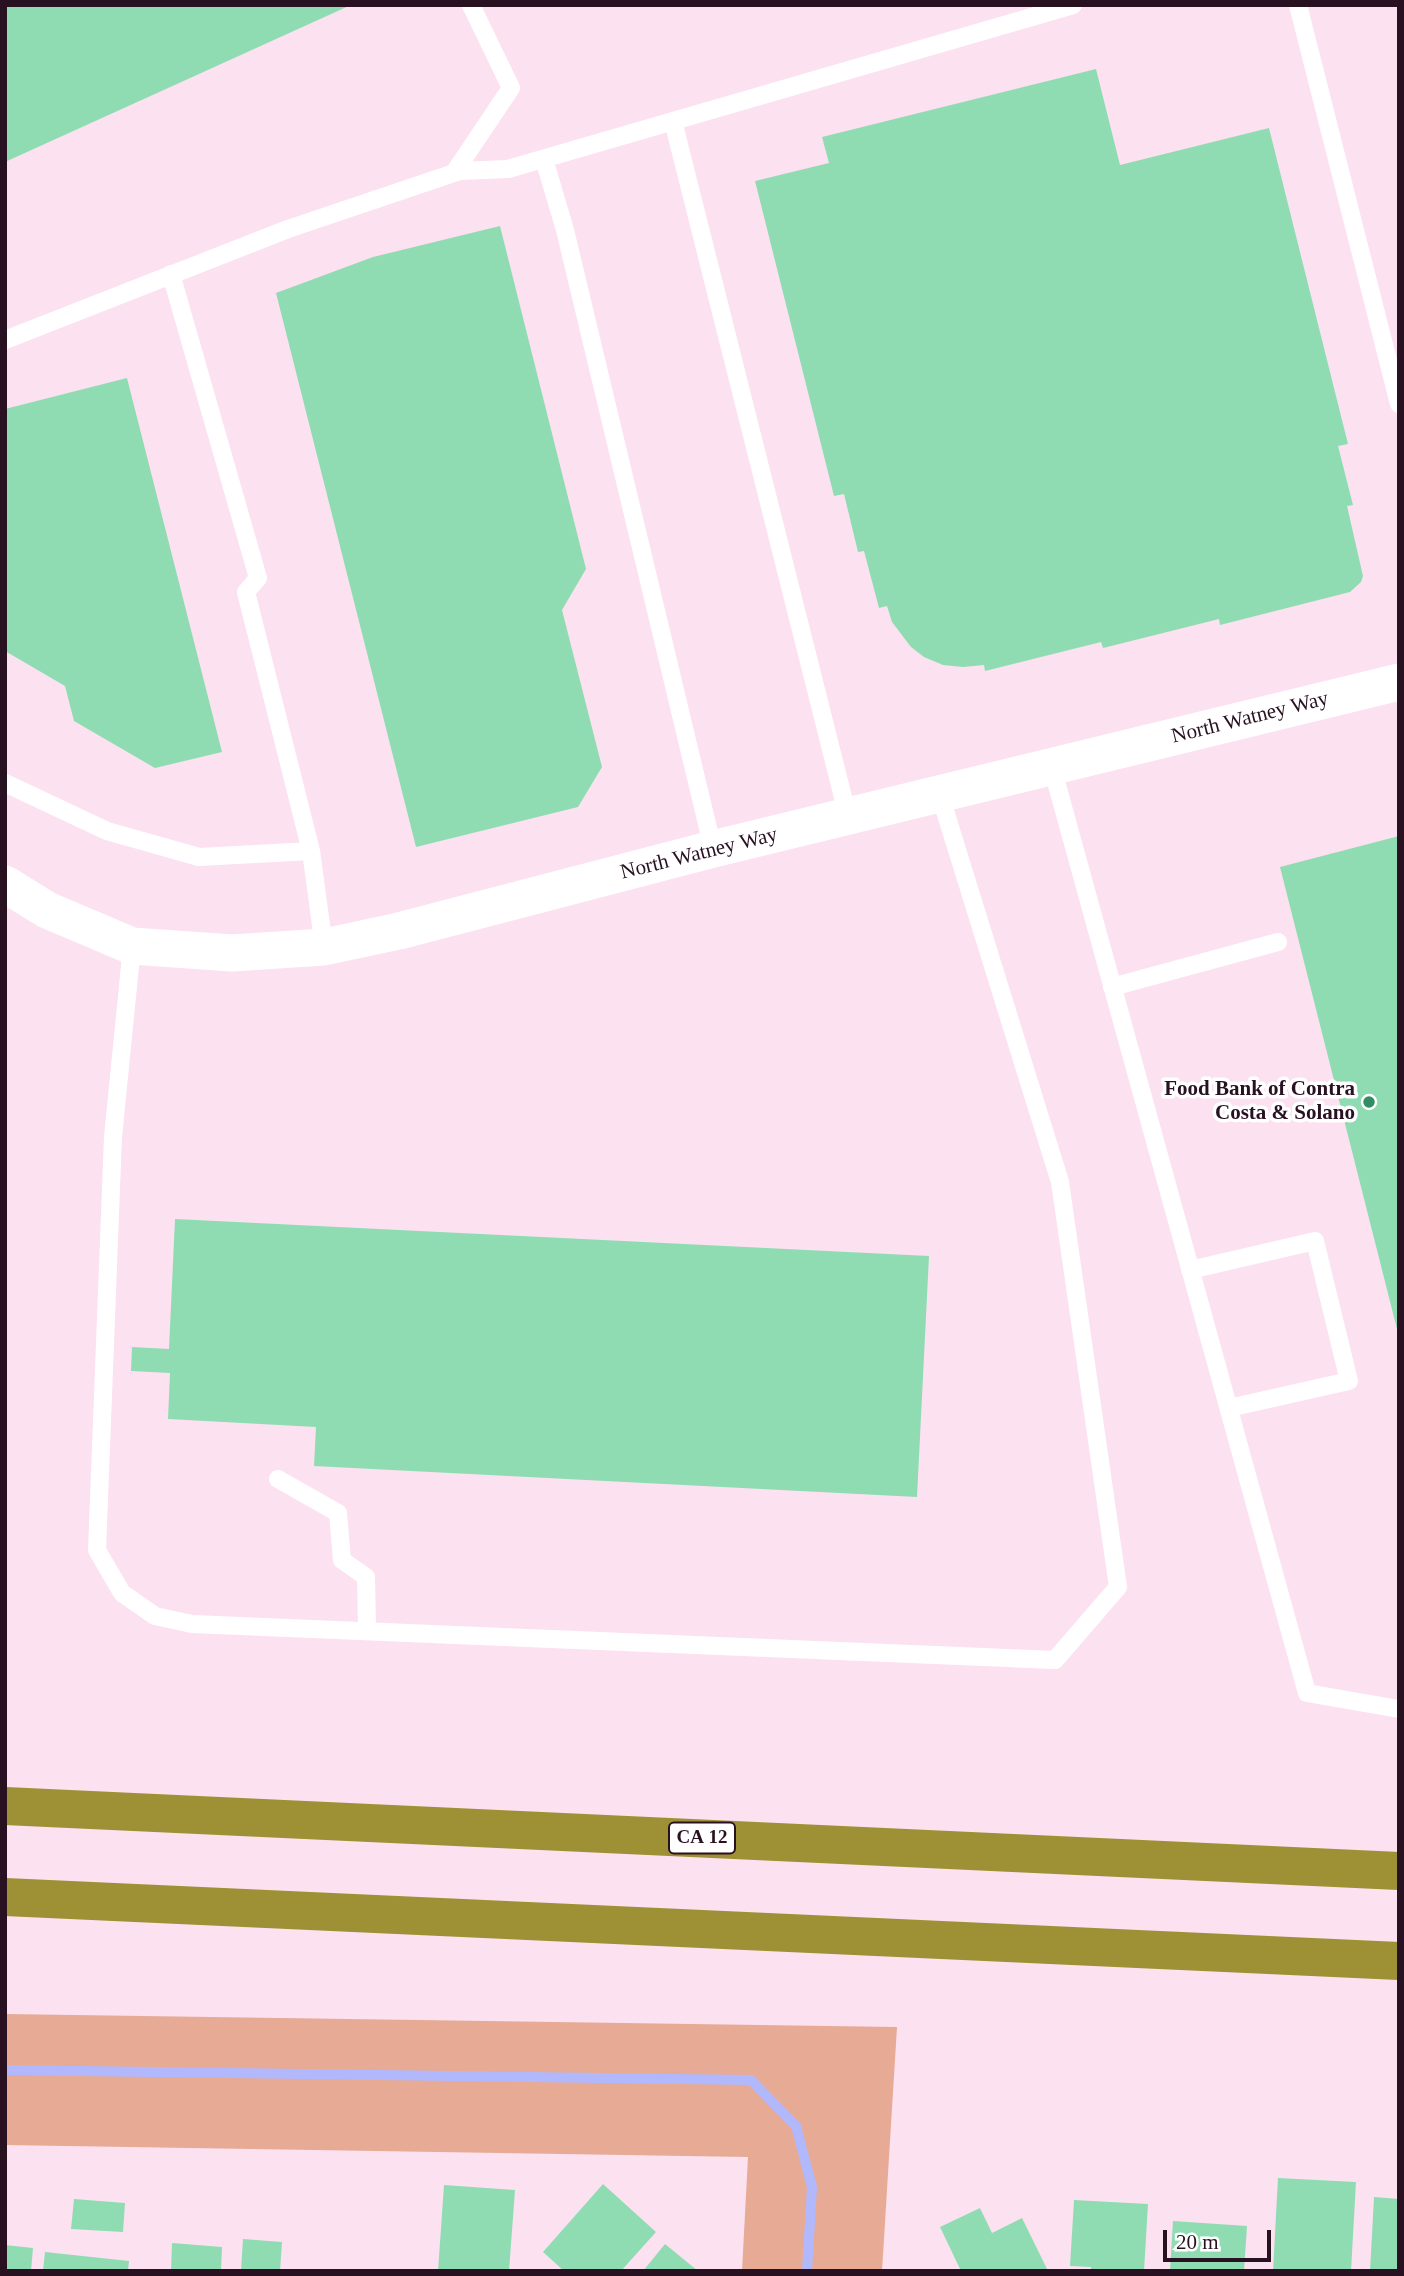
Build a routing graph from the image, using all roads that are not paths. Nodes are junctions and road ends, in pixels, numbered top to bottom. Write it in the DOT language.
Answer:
graph roads {
  1 [pos="471,5"];
  2 [pos="1073,5"];
  3 [pos="1298,5"];
  4 [pos="673,121"];
  5 [pos="544,159"];
  6 [pos="454,173"];
  7 [pos="172,274"];
  8 [pos="5,340"];
  9 [pos="1399,404"];
  10 [pos="1399,682"];
  11 [pos="1052,767"];
  12 [pos="5,783"];
  13 [pos="940,794"];
  14 [pos="848,817"];
  15 [pos="713,849"];
  16 [pos="311,851"];
  17 [pos="5,884"];
  18 [pos="1278,942"];
  19 [pos="132,946"];
  20 [pos="324,947"];
  21 [pos="1112,987"];
  22 [pos="1190,1270"];
  23 [pos="1228,1409"];
  24 [pos="278,1479"];
  25 [pos="367,1630"];
  26 [pos="1399,1709"];
  27 [pos="5,1806"];
  28 [pos="1399,1871"];
  29 [pos="5,1896"];
  30 [pos="1399,1961"];
  1 -- 6 [label="lane"];
  2 -- 4 [label="lane"];
  3 -- 9 [label="lane"];
  4 -- 5 [label="lane"];
  4 -- 14 [label="lane"];
  5 -- 6 [label="lane"];
  5 -- 15 [label="lane"];
  6 -- 7 [label="lane"];
  7 -- 8 [label="lane"];
  7 -- 16 [label="lane"];
  10 -- 11 [label="street, North Watney Way"];
  11 -- 13 [label="street, North Watney Way"];
  11 -- 21 [label="lane"];
  12 -- 16 [label="lane"];
  13 -- 14 [label="street, North Watney Way"];
  13 -- 25 [label="lane"];
  14 -- 15 [label="street, North Watney Way"];
  15 -- 20 [label="street, North Watney Way"];
  16 -- 20 [label="lane"];
  17 -- 19 [label="street, North Watney Way"];
  18 -- 21 [label="lane"];
  19 -- 20 [label="street, North Watney Way"];
  19 -- 25 [label="lane"];
  21 -- 22 [label="lane"];
  22 -- 23 [label="lane"];
  22 -- 23 [label="lane"];
  23 -- 26 [label="lane"];
  24 -- 25 [label="lane"];
  27 -- 28 [label="highway, CA 12"];
  29 -- 30 [label="highway"];
}
